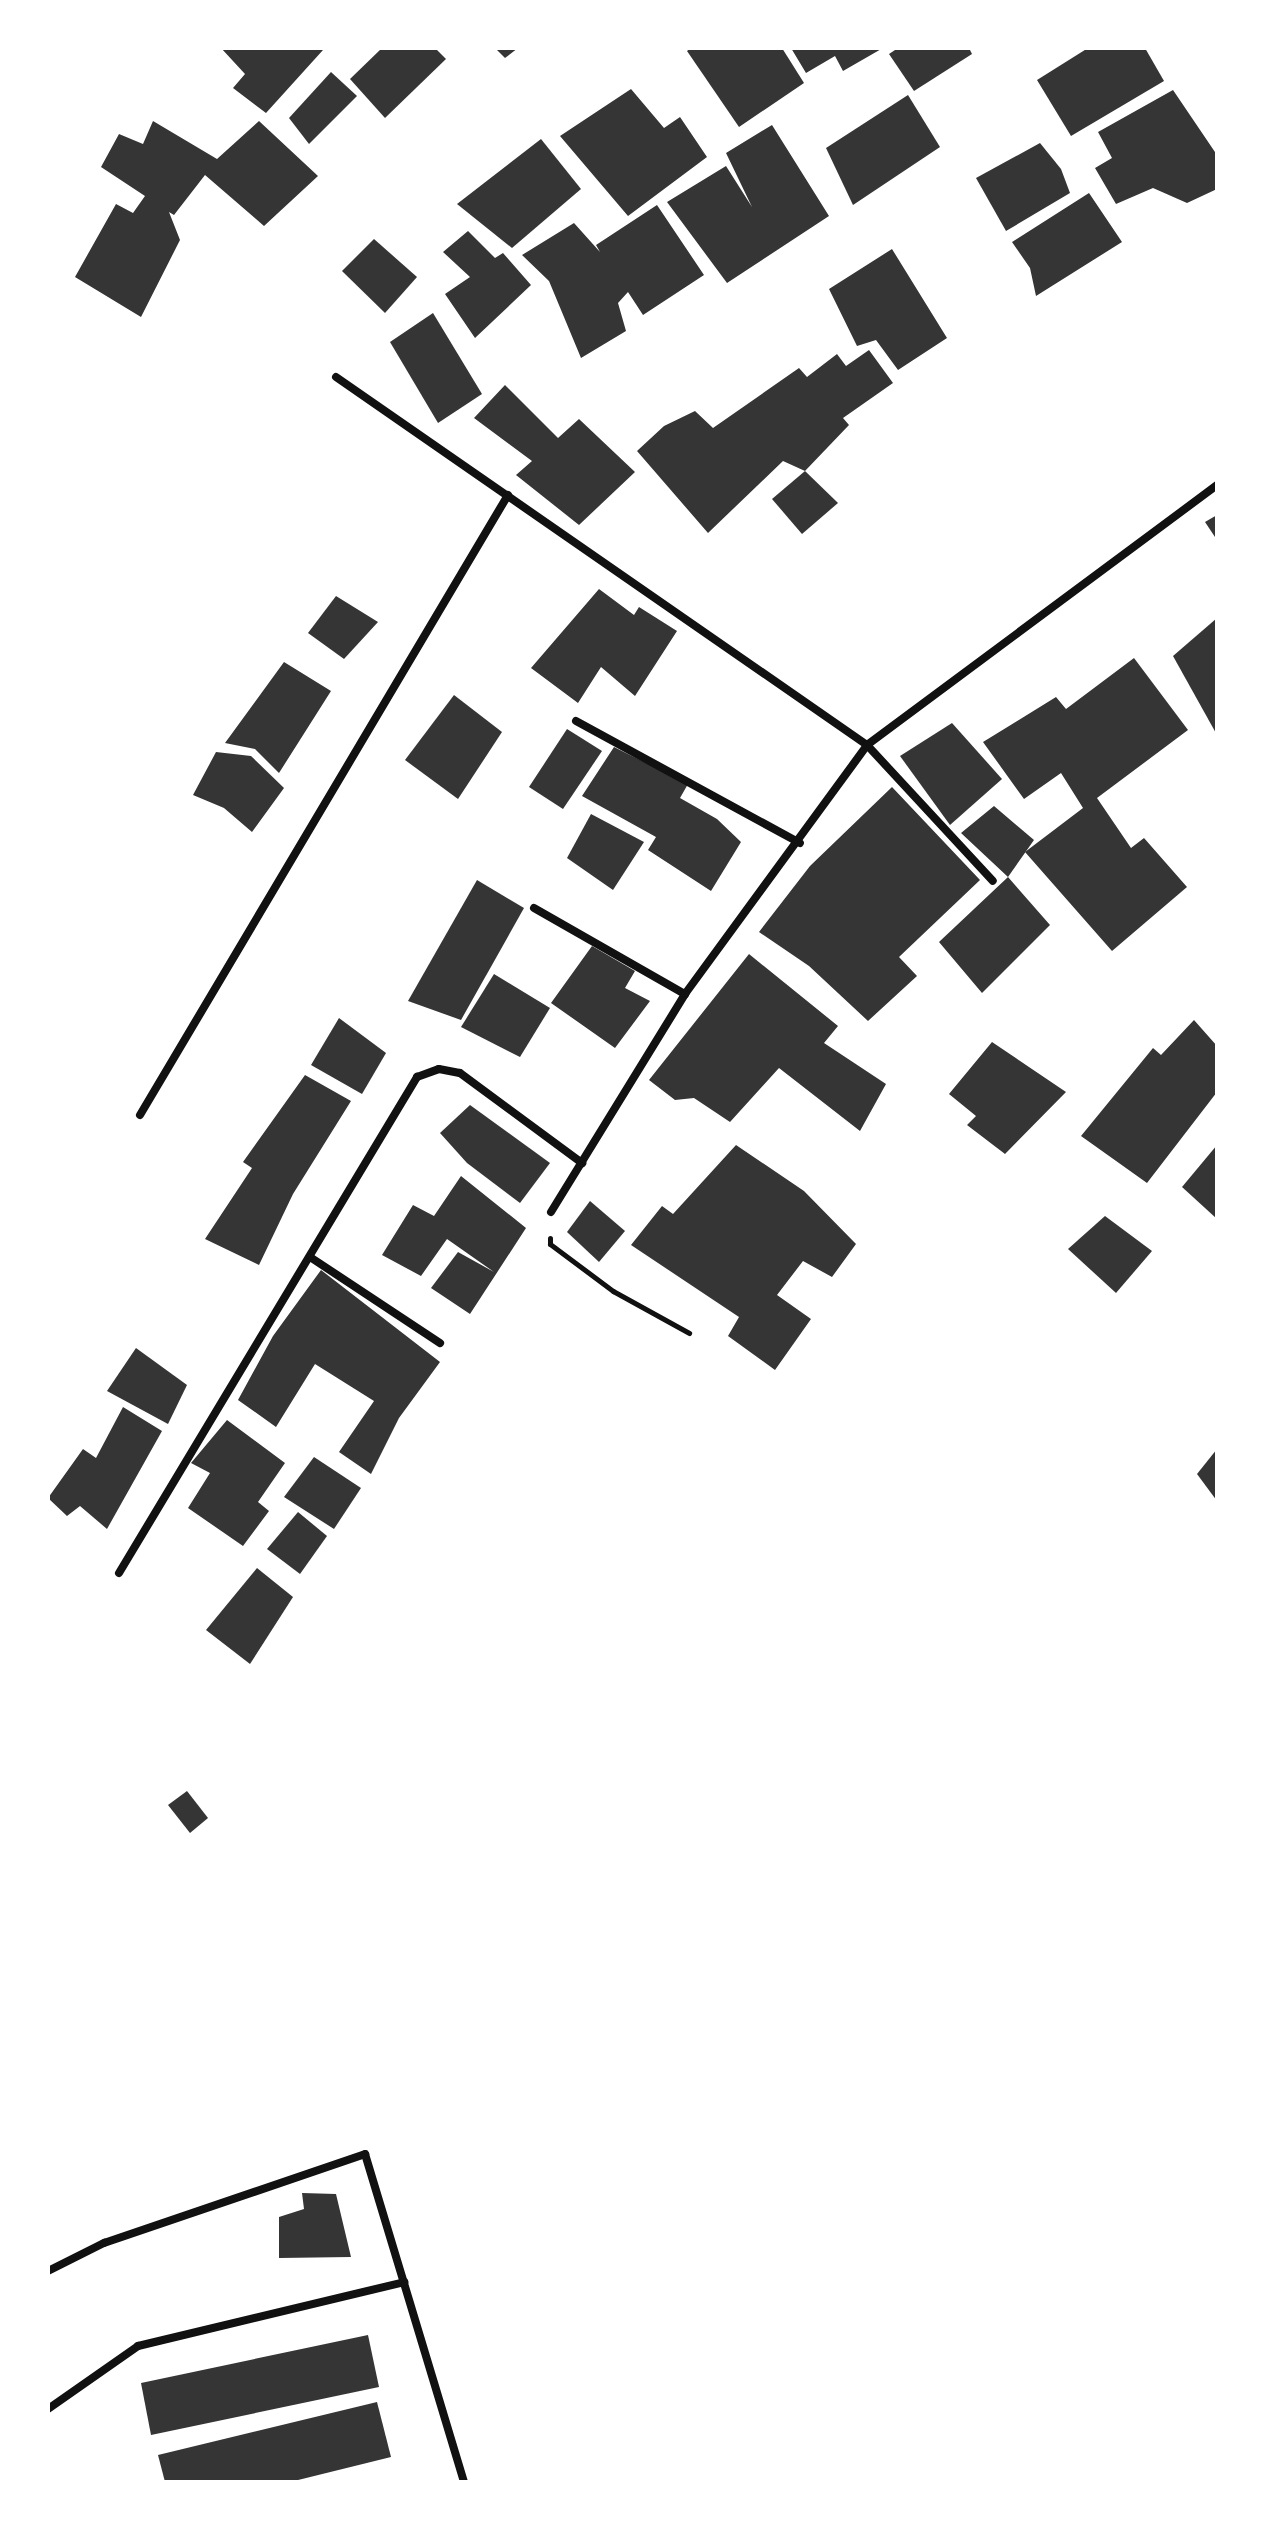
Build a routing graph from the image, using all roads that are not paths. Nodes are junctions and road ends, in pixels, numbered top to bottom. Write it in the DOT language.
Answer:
graph roads {
  1 [pos="336,377"];
  2 [pos="1217,485"];
  3 [pos="508,495"];
  4 [pos="576,721"];
  5 [pos="867,745"];
  6 [pos="800,843"];
  7 [pos="993,881"];
  8 [pos="534,908"];
  9 [pos="685,994"];
  10 [pos="140,1115"];
  11 [pos="582,1163"];
  12 [pos="551,1212"];
  13 [pos="310,1257"];
  14 [pos="440,1343"];
  15 [pos="119,1573"];
  16 [pos="48,2271"];
  17 [pos="404,2282"];
  18 [pos="48,2409"];
  19 [pos="464,2481"];
  20 [pos="453,2482"];
  1 -- 3 [label="street"];
  2 -- 5 [label="street"];
  3 -- 5 [label="street"];
  3 -- 10 [label="street"];
  4 -- 6 [label="street"];
  5 -- 6 [label="street"];
  5 -- 7 [label="street"];
  6 -- 9 [label="street"];
  8 -- 9 [label="street"];
  9 -- 11 [label="street"];
  11 -- 12 [label="street"];
  11 -- 13 [label="street"];
  13 -- 14 [label="street"];
  13 -- 15 [label="street"];
  16 -- 17 [label="street"];
  17 -- 18 [label="street"];
  17 -- 19 [label="street"];
  19 -- 20 [label="street"];
}
